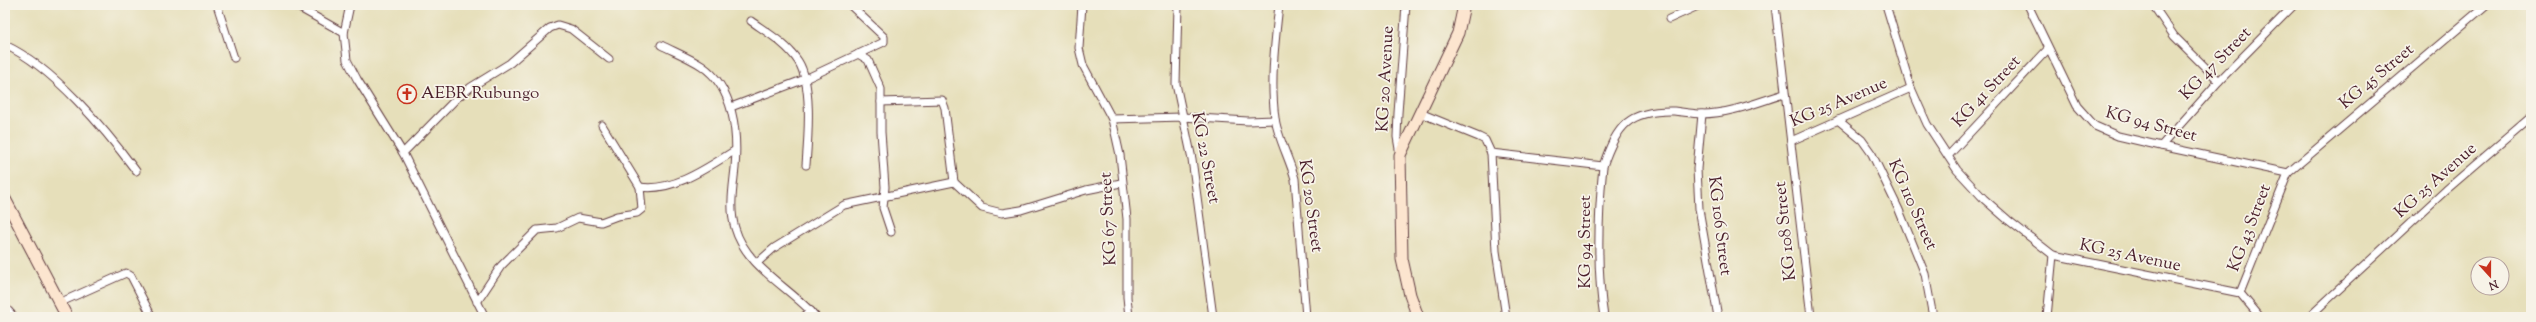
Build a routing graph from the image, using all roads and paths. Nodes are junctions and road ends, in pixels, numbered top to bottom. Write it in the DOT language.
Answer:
graph roads {
  1 [pos="217,5"];
  2 [pos="289,5"];
  3 [pos="350,5"];
  4 [pos="850,5"];
  5 [pos="1082,5"];
  6 [pos="1178,5"];
  7 [pos="1278,5"];
  8 [pos="1406,5"];
  9 [pos="1464,5"];
  10 [pos="1700,5"];
  11 [pos="1775,5"];
  12 [pos="1886,5"];
  13 [pos="2028,5"];
  14 [pos="2152,5"];
  15 [pos="2294,5"];
  16 [pos="2486,5"];
  17 [pos="1669,19"];
  18 [pos="752,21"];
  19 [pos="344,33"];
  20 [pos="5,45"];
  21 [pos="661,45"];
  22 [pos="2048,49"];
  23 [pos="858,54"];
  24 [pos="234,58"];
  25 [pos="609,59"];
  26 [pos="805,78"];
  27 [pos="2219,81"];
  28 [pos="1911,88"];
  29 [pos="1784,94"];
  30 [pos="881,102"];
  31 [pos="731,107"];
  32 [pos="1420,113"];
  33 [pos="1702,114"];
  34 [pos="1182,117"];
  35 [pos="2531,117"];
  36 [pos="1112,119"];
  37 [pos="1275,120"];
  38 [pos="1838,120"];
  39 [pos="602,125"];
  40 [pos="1791,141"];
  41 [pos="2161,146"];
  42 [pos="734,151"];
  43 [pos="403,153"];
  44 [pos="1491,153"];
  45 [pos="1400,155"];
  46 [pos="1948,156"];
  47 [pos="806,165"];
  48 [pos="1603,166"];
  49 [pos="136,171"];
  50 [pos="2288,173"];
  51 [pos="954,182"];
  52 [pos="1121,184"];
  53 [pos="640,188"];
  54 [pos="884,198"];
  55 [pos="5,199"];
  56 [pos="891,232"];
  57 [pos="2053,255"];
  58 [pos="757,263"];
  59 [pos="2240,293"];
  60 [pos="477,302"];
  61 [pos="59,303"];
  62 [pos="5,307"];
  63 [pos="814,314"];
  64 [pos="14,317"];
  65 [pos="67,317"];
  66 [pos="152,317"];
  67 [pos="485,317"];
  68 [pos="803,317"];
  69 [pos="1129,317"];
  70 [pos="1213,317"];
  71 [pos="1306,317"];
  72 [pos="1418,317"];
  73 [pos="1506,317"];
  74 [pos="1604,317"];
  75 [pos="1718,317"];
  76 [pos="1811,317"];
  77 [pos="1934,317"];
  78 [pos="2047,317"];
  79 [pos="2260,317"];
  80 [pos="2309,317"];
  1 -- 24 [label="street"];
  2 -- 19 [label="street"];
  3 -- 19 [label="street"];
  4 -- 23 [label="street"];
  5 -- 36 [label="street, KG 67 Street"];
  6 -- 34 [label="street, KG 22 Street"];
  7 -- 37 [label="street, KG 20 Street"];
  8 -- 45 [label="street, KG 20 Avenue"];
  9 -- 32 [label="main road"];
  10 -- 17 [label="street"];
  11 -- 29 [label="street"];
  12 -- 28 [label="street"];
  13 -- 22 [label="street, KG 94 Street"];
  14 -- 27 [label="street"];
  15 -- 27 [label="street, KG 47 Street"];
  16 -- 50 [label="street, KG 45 Street"];
  18 -- 26 [label="street"];
  19 -- 43 [label="street"];
  20 -- 49 [label="street"];
  21 -- 31 [label="street"];
  22 -- 41 [label="street, KG 94 Street"];
  22 -- 46 [label="street, KG 41 Street"];
  23 -- 26 [label="street"];
  23 -- 30 [label="street"];
  25 -- 43 [label="street"];
  26 -- 31 [label="street"];
  26 -- 47 [label="street"];
  27 -- 41 [label="street, KG 47 Street"];
  28 -- 38 [label="street, KG 25 Avenue"];
  28 -- 46 [label="street, KG 25 Avenue"];
  29 -- 33 [label="street, KG 25 Avenue"];
  29 -- 40 [label="street, KG 25 Avenue"];
  30 -- 51 [label="street"];
  30 -- 54 [label="street"];
  31 -- 42 [label="street"];
  32 -- 44 [label="street"];
  32 -- 45 [label="main road"];
  33 -- 48 [label="street, KG 25 Avenue"];
  33 -- 75 [label="street, KG 106 Street"];
  34 -- 36 [label="street"];
  34 -- 37 [label="street"];
  34 -- 70 [label="street, KG 22 Street"];
  35 -- 80 [label="street, KG 25 Avenue"];
  36 -- 52 [label="street, KG 67 Street"];
  37 -- 71 [label="street, KG 20 Street"];
  38 -- 40 [label="street, KG 25 Avenue"];
  38 -- 77 [label="street, KG 110 Street"];
  39 -- 53 [label="street"];
  40 -- 76 [label="street, KG 108 Street"];
  41 -- 50 [label="street, KG 94 Street"];
  42 -- 53 [label="street"];
  42 -- 58 [label="street"];
  43 -- 60 [label="street"];
  44 -- 48 [label="street"];
  44 -- 73 [label="street"];
  45 -- 72 [label="main road"];
  46 -- 57 [label="street, KG 25 Avenue"];
  48 -- 74 [label="street, KG 94 Street"];
  50 -- 59 [label="street, KG 43 Street"];
  51 -- 52 [label="street"];
  51 -- 54 [label="street"];
  52 -- 69 [label="street, KG 67 Street"];
  53 -- 60 [label="street"];
  54 -- 56 [label="street"];
  54 -- 58 [label="street"];
  55 -- 61 [label="main road"];
  57 -- 59 [label="street, KG 25 Avenue"];
  57 -- 78 [label="street"];
  58 -- 63 [label="street"];
  59 -- 79 [label="street"];
  60 -- 67 [label="street"];
  61 -- 65 [label="main road"];
  61 -- 66 [label="street"];
  62 -- 64 [label="street"];
  63 -- 68 [label="street"];
}
